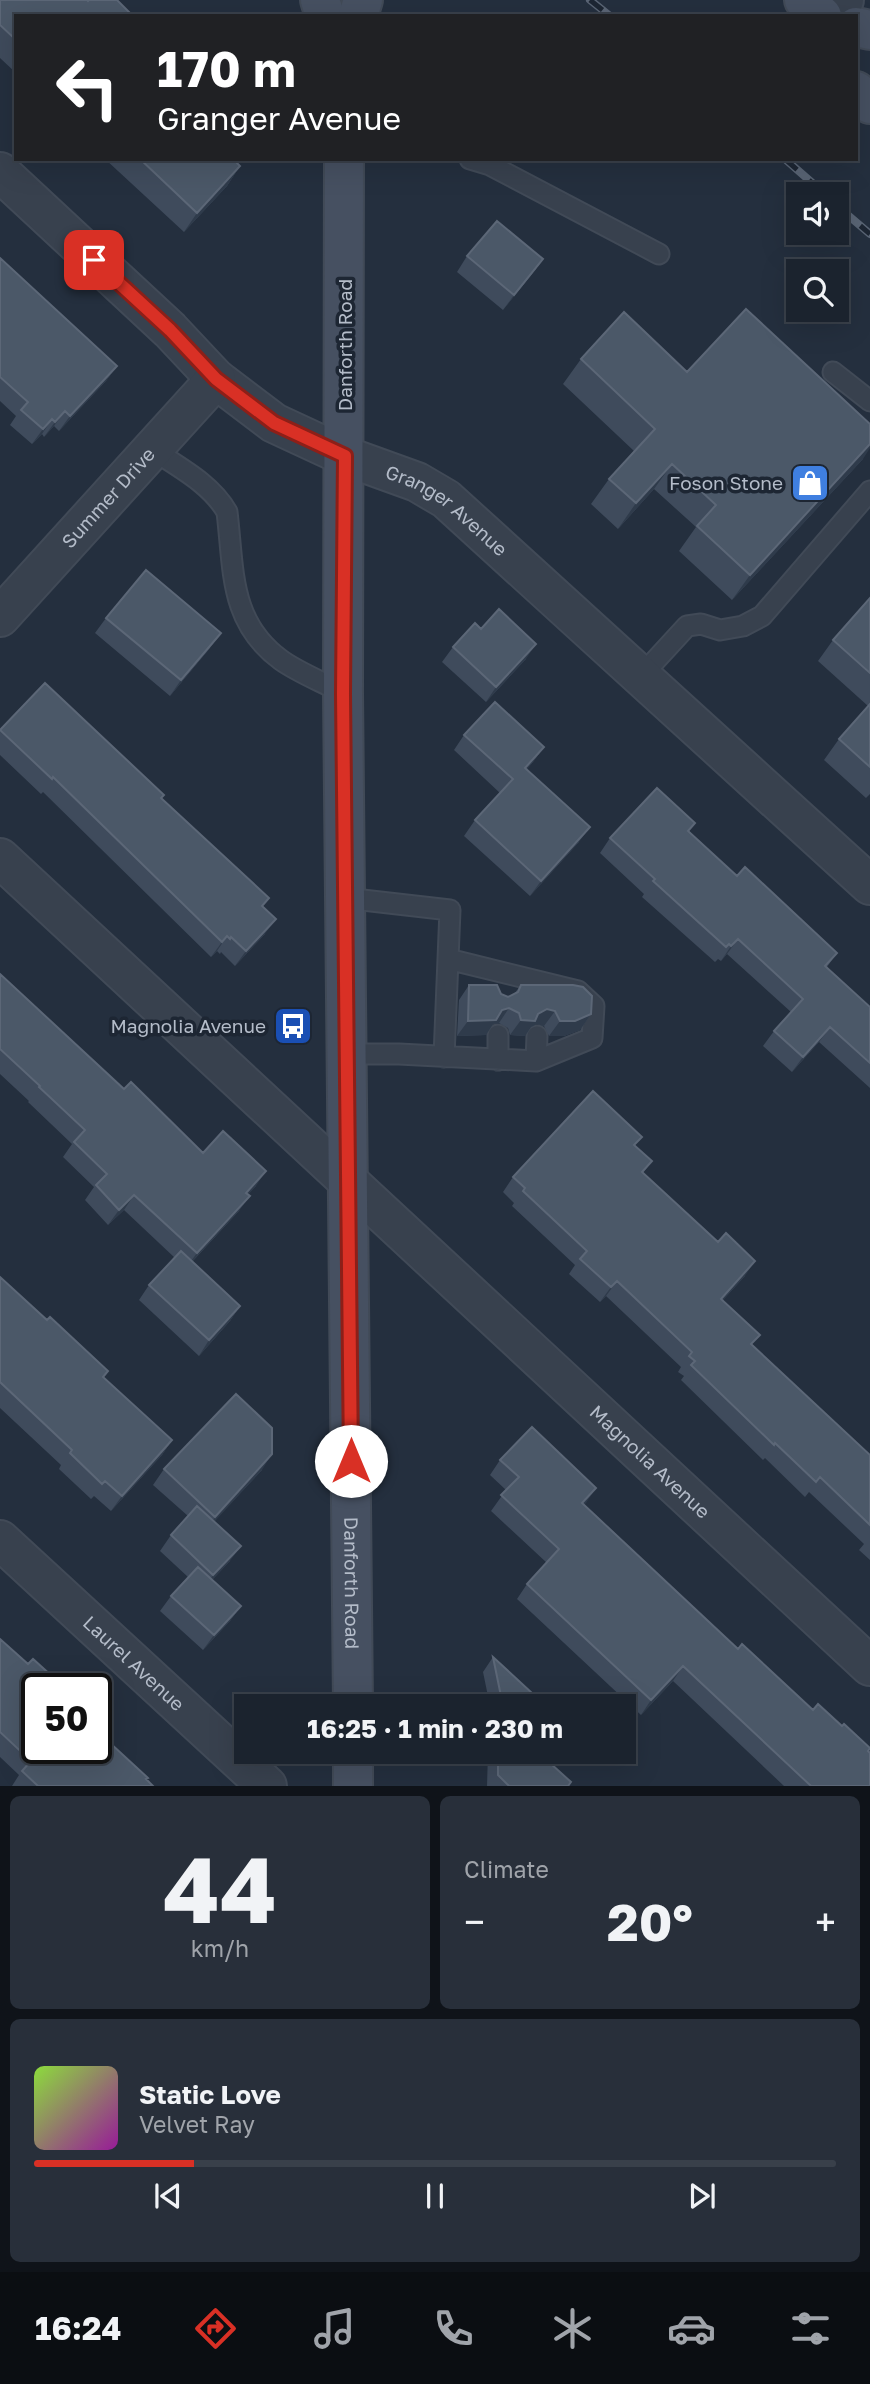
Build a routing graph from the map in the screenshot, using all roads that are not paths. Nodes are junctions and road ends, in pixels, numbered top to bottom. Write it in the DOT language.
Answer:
graph roads {
  1 [pos="804,0"];
  2 [pos="844,0"];
  3 [pos="820,14"];
  4 [pos="831,14"];
  5 [pos="344,161"];
  6 [pos="477,161"];
  7 [pos="0,172"];
  8 [pos="659,254"];
  9 [pos="833,372"];
  10 [pos="216,379"];
  11 [pos="870,401"];
  12 [pos="153,450"];
  13 [pos="345,456"];
  14 [pos="870,491"];
  15 [pos="0,617"];
  16 [pos="641,676"];
  17 [pos="343,694"];
  18 [pos="0,858"];
  19 [pos="870,885"];
  20 [pos="345,898"];
  21 [pos="448,959"];
  22 [pos="498,1035"];
  23 [pos="537,1036"];
  24 [pos="346,1054"];
  25 [pos="444,1057"];
  26 [pos="498,1060"];
  27 [pos="536,1061"];
  28 [pos="347,1181"];
  29 [pos="0,1540"];
  30 [pos="870,1667"];
  31 [pos="353,1694"];
  32 [pos="353,1764"];
  33 [pos="267,1786"];
  34 [pos="353,1786"];
  1 -- 3 [label="main road"];
  2 -- 4 [label="street"];
  5 -- 13 [label="main road, Danforth Road"];
  6 -- 8 [label="lane"];
  7 -- 10 [label="street, Granger Avenue"];
  9 -- 11 [label="lane"];
  10 -- 12 [label="street, Summer Drive"];
  10 -- 13 [label="street, Granger Avenue"];
  12 -- 15 [label="street, Summer Drive"];
  12 -- 17 [label="lane"];
  13 -- 16 [label="street, Granger Avenue"];
  13 -- 17 [label="main road, Danforth Road"];
  14 -- 16 [label="lane"];
  16 -- 19 [label="street, Granger Avenue"];
  17 -- 20 [label="main road, Danforth Road"];
  18 -- 28 [label="street, Magnolia Avenue"];
  20 -- 21 [label="lane"];
  20 -- 24 [label="main road, Danforth Road"];
  21 -- 25 [label="lane"];
  21 -- 27 [label="lane"];
  22 -- 26 [label="lane"];
  23 -- 27 [label="lane"];
  24 -- 25 [label="lane"];
  24 -- 28 [label="main road, Danforth Road"];
  25 -- 26 [label="lane"];
  26 -- 27 [label="lane"];
  28 -- 30 [label="street, Magnolia Avenue"];
  28 -- 31 [label="main road, Danforth Road"];
  29 -- 33 [label="street, Laurel Avenue"];
  32 -- 34 [label="main road"];
}
